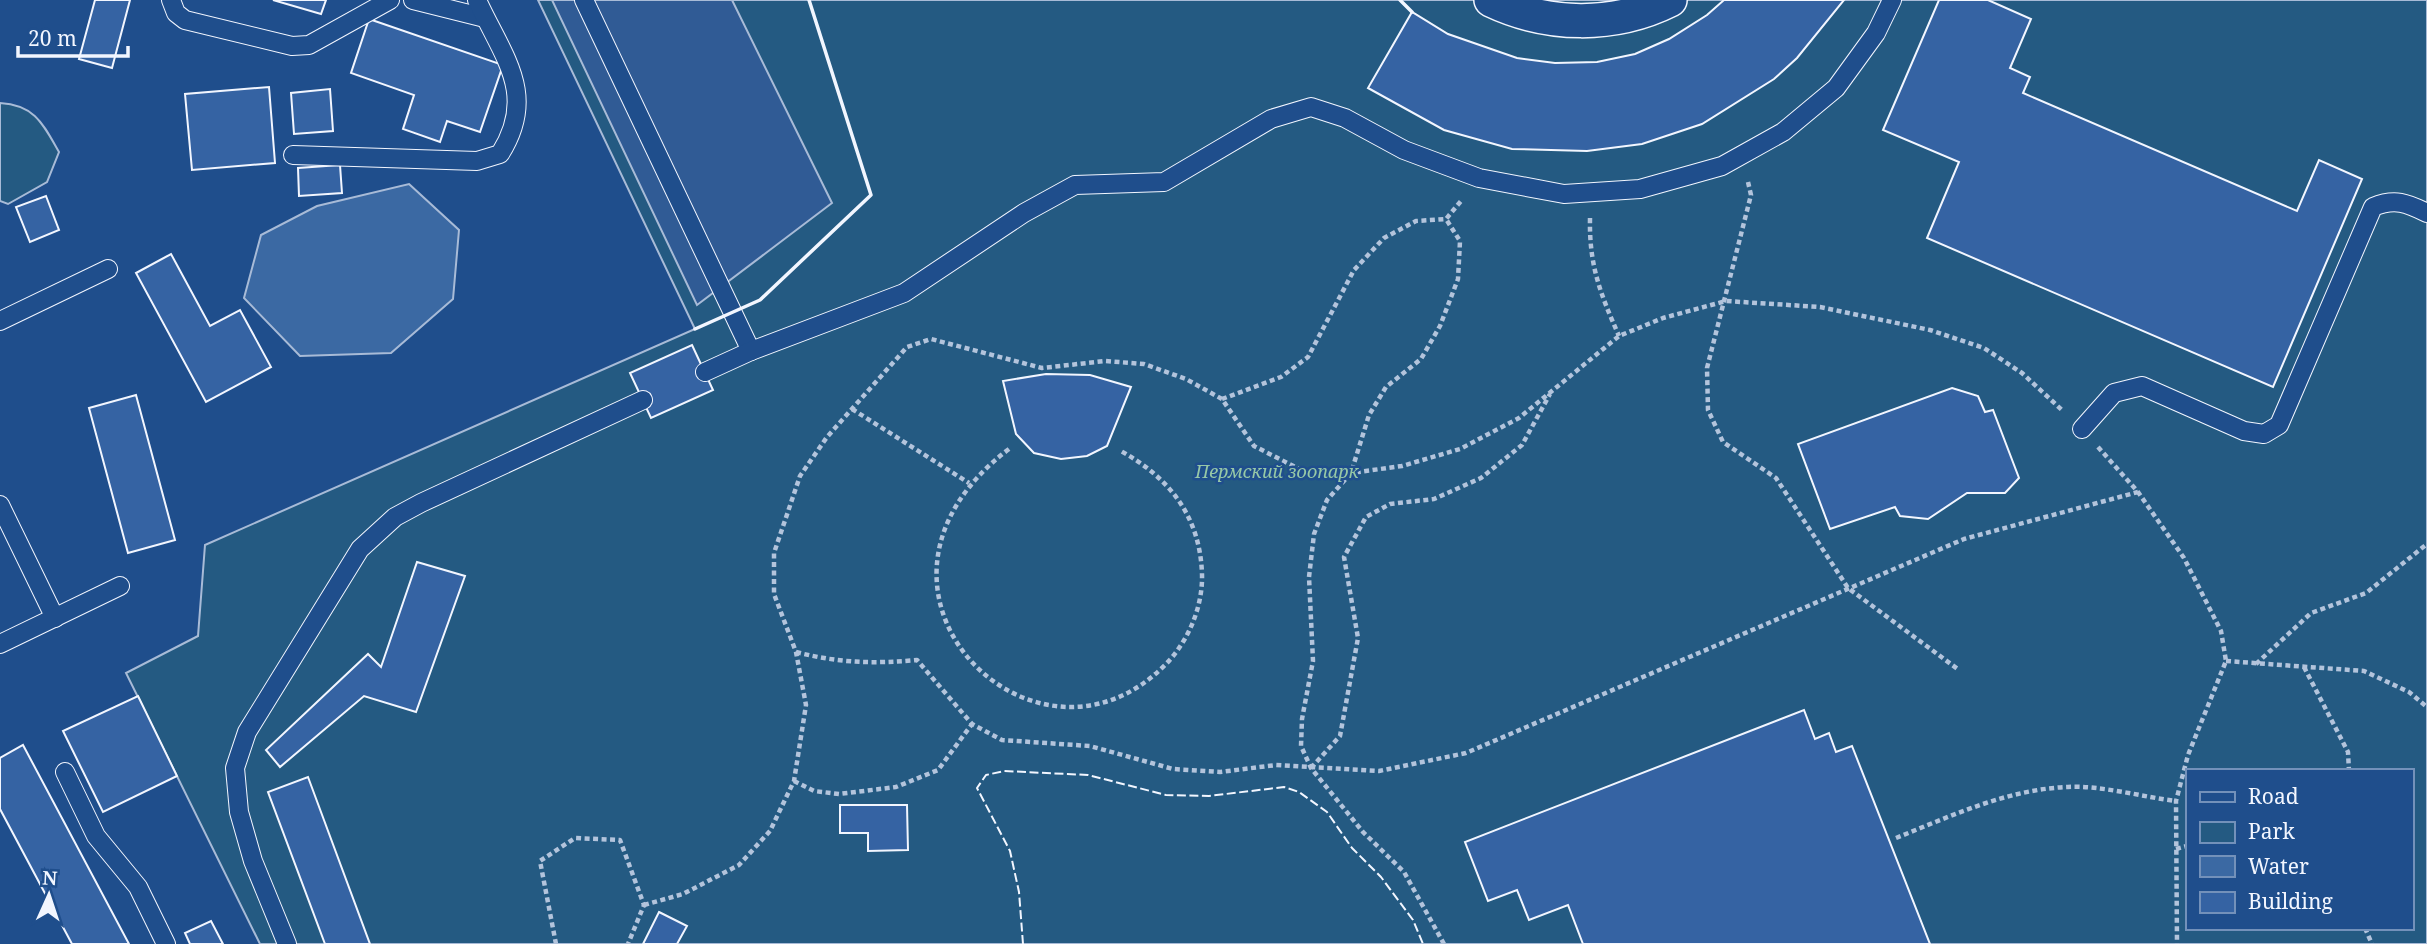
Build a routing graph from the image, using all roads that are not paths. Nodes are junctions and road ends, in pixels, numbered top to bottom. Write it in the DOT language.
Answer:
graph roads {
  1 [pos="171,0"];
  2 [pos="390,0"];
  3 [pos="412,0"];
  4 [pos="477,0"];
  5 [pos="584,0"];
  6 [pos="1491,0"];
  7 [pos="1670,0"];
  8 [pos="1892,0"];
  9 [pos="485,18"];
  10 [pos="293,155"];
  11 [pos="2427,213"];
  12 [pos="108,269"];
  13 [pos="0,321"];
  14 [pos="751,351"];
  15 [pos="705,372"];
  16 [pos="643,400"];
  17 [pos="2082,429"];
  18 [pos="0,505"];
  19 [pos="120,586"];
  20 [pos="55,618"];
  21 [pos="0,644"];
  22 [pos="65,772"];
  23 [pos="166,944"];
  24 [pos="287,944"];
  1 -- 2 [label="lane"];
  3 -- 9 [label="lane"];
  4 -- 9 [label="lane"];
  5 -- 14 [label="lane"];
  6 -- 7 [label="street"];
  8 -- 14 [label="lane"];
  9 -- 10 [label="lane"];
  11 -- 17 [label="lane"];
  12 -- 13 [label="lane"];
  14 -- 15 [label="lane"];
  16 -- 24 [label="lane"];
  18 -- 20 [label="lane"];
  19 -- 20 [label="lane"];
  20 -- 21 [label="lane"];
  22 -- 23 [label="lane"];
}
